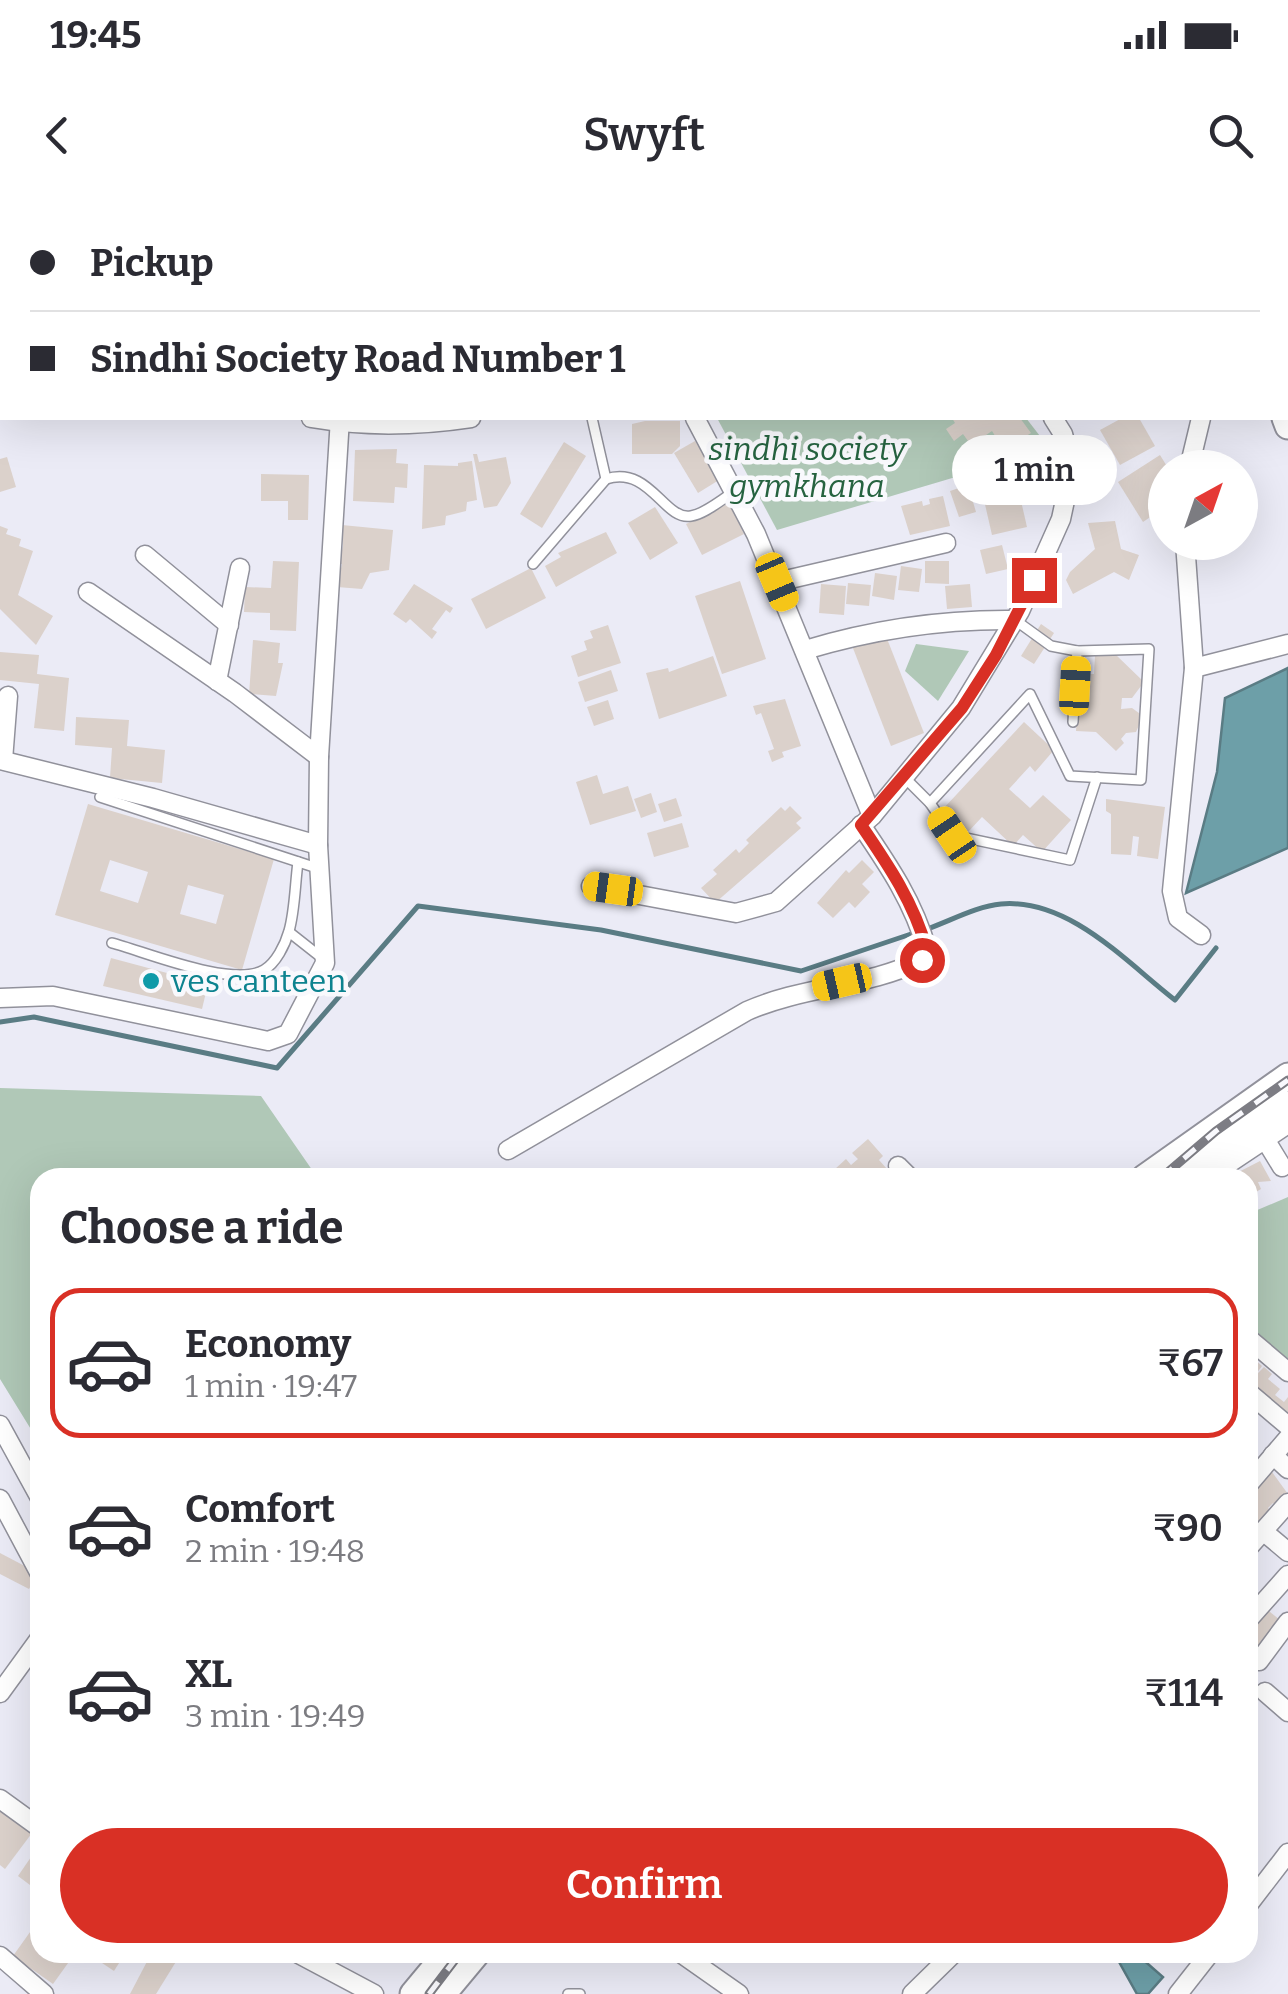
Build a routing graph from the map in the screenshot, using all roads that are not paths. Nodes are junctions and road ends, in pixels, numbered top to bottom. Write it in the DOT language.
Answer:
graph roads {
  1 [pos="340,420"];
  2 [pos="456,420"];
  3 [pos="592,420"];
  4 [pos="696,420"];
  5 [pos="1054,420"];
  6 [pos="1201,420"];
  7 [pos="1193,450"];
  8 [pos="606,478"];
  9 [pos="734,492"];
  10 [pos="946,544"];
  11 [pos="145,555"];
  12 [pos="1187,560"];
  13 [pos="533,564"];
  14 [pos="240,568"];
  15 [pos="777,582"];
  16 [pos="88,592"];
  17 [pos="1015,620"];
  18 [pos="229,626"];
  19 [pos="1288,644"];
  20 [pos="805,650"];
  21 [pos="1077,651"];
  22 [pos="1194,668"];
  23 [pos="217,681"];
  24 [pos="8,696"];
  25 [pos="1073,722"];
  26 [pos="319,758"];
  27 [pos="2,760"];
  28 [pos="904,777"];
  29 [pos="1097,778"];
  30 [pos="100,797"];
  31 [pos="930,803"];
  32 [pos="867,820"];
  33 [pos="318,846"];
  34 [pos="298,862"];
  35 [pos="320,868"];
  36 [pos="591,886"];
  37 [pos="289,932"];
  38 [pos="1200,935"];
  39 [pos="112,942"];
  40 [pos="325,960"];
  41 [pos="0,998"];
  42 [pos="1288,1076"];
  43 [pos="1288,1104"];
  44 [pos="1254,1122"];
  45 [pos="1288,1124"];
  46 [pos="508,1150"];
  47 [pos="1282,1167"];
  48 [pos="1180,1168"];
  49 [pos="1215,1168"];
  50 [pos="1258,1347"];
  51 [pos="1288,1372"];
  52 [pos="1258,1400"];
  53 [pos="0,1424"];
  54 [pos="1288,1426"];
  55 [pos="1288,1438"];
  56 [pos="1273,1456"];
  57 [pos="1288,1469"];
  58 [pos="1258,1473"];
  59 [pos="30,1480"];
  60 [pos="0,1499"];
  61 [pos="1288,1503"];
  62 [pos="1264,1530"];
  63 [pos="1258,1537"];
  64 [pos="1288,1552"];
  65 [pos="30,1555"];
  66 [pos="1288,1575"];
  67 [pos="1272,1594"];
  68 [pos="1288,1606"];
  69 [pos="1258,1609"];
  70 [pos="1288,1622"];
  71 [pos="30,1652"];
  72 [pos="1258,1661"];
  73 [pos="1266,1692"];
  74 [pos="0,1693"];
  75 [pos="1288,1712"];
  76 [pos="0,1799"];
  77 [pos="30,1821"];
  78 [pos="1288,1853"];
  79 [pos="1258,1892"];
  80 [pos="0,1956"];
  81 [pos="316,1963"];
  82 [pos="439,1963"];
  83 [pos="469,1963"];
  84 [pos="695,1963"];
  85 [pos="943,1963"];
  86 [pos="1205,1963"];
  87 [pos="1189,1990"];
  88 [pos="44,1994"];
  89 [pos="374,1994"];
  90 [pos="412,1994"];
  91 [pos="443,1994"];
  92 [pos="568,1994"];
  93 [pos="580,1994"];
  94 [pos="739,1994"];
  95 [pos="912,1994"];
  1 -- 2 [label="street"];
  1 -- 26 [label="street"];
  3 -- 8 [label="lane"];
  4 -- 9 [label="street"];
  5 -- 17 [label="street"];
  6 -- 7 [label="street"];
  8 -- 9 [label="lane"];
  8 -- 13 [label="lane"];
  9 -- 15 [label="street"];
  10 -- 15 [label="street"];
  11 -- 18 [label="street"];
  12 -- 22 [label="street"];
  14 -- 18 [label="street"];
  15 -- 20 [label="street"];
  16 -- 23 [label="street"];
  17 -- 20 [label="street"];
  17 -- 21 [label="lane"];
  17 -- 28 [label="street"];
  18 -- 23 [label="street"];
  19 -- 22 [label="street"];
  20 -- 32 [label="street"];
  21 -- 25 [label="lane"];
  21 -- 29 [label="lane"];
  22 -- 38 [label="street"];
  23 -- 26 [label="street"];
  24 -- 27 [label="street"];
  26 -- 33 [label="street"];
  27 -- 33 [label="street"];
  28 -- 31 [label="lane"];
  28 -- 32 [label="street"];
  29 -- 31 [label="lane"];
  29 -- 31 [label="lane"];
  30 -- 34 [label="lane"];
  32 -- 36 [label="street"];
  32 -- 46 [label="street"];
  33 -- 35 [label="street"];
  34 -- 35 [label="lane"];
  34 -- 37 [label="lane"];
  35 -- 40 [label="street"];
  37 -- 39 [label="lane"];
  37 -- 40 [label="lane"];
  40 -- 41 [label="street"];
  42 -- 44 [label="main road"];
  43 -- 44 [label="main road"];
  44 -- 45 [label="street"];
  44 -- 47 [label="street"];
  44 -- 48 [label="main road"];
  44 -- 49 [label="street"];
  50 -- 51 [label="street"];
  52 -- 54 [label="street"];
  53 -- 59 [label="street"];
  55 -- 56 [label="street"];
  56 -- 57 [label="street"];
  56 -- 58 [label="street"];
  60 -- 65 [label="street"];
  61 -- 62 [label="street"];
  62 -- 63 [label="street"];
  62 -- 64 [label="street"];
  66 -- 67 [label="street"];
  67 -- 68 [label="street"];
  67 -- 69 [label="street"];
  70 -- 72 [label="street"];
  71 -- 74 [label="street"];
  73 -- 75 [label="street"];
  76 -- 77 [label="street"];
  78 -- 79 [label="street"];
  80 -- 88 [label="street"];
  81 -- 89 [label="street"];
  82 -- 90 [label="main road"];
  83 -- 91 [label="main road"];
  84 -- 94 [label="street"];
  85 -- 95 [label="street"];
  86 -- 87 [label="street"];
  92 -- 93 [label="lane"];
}
